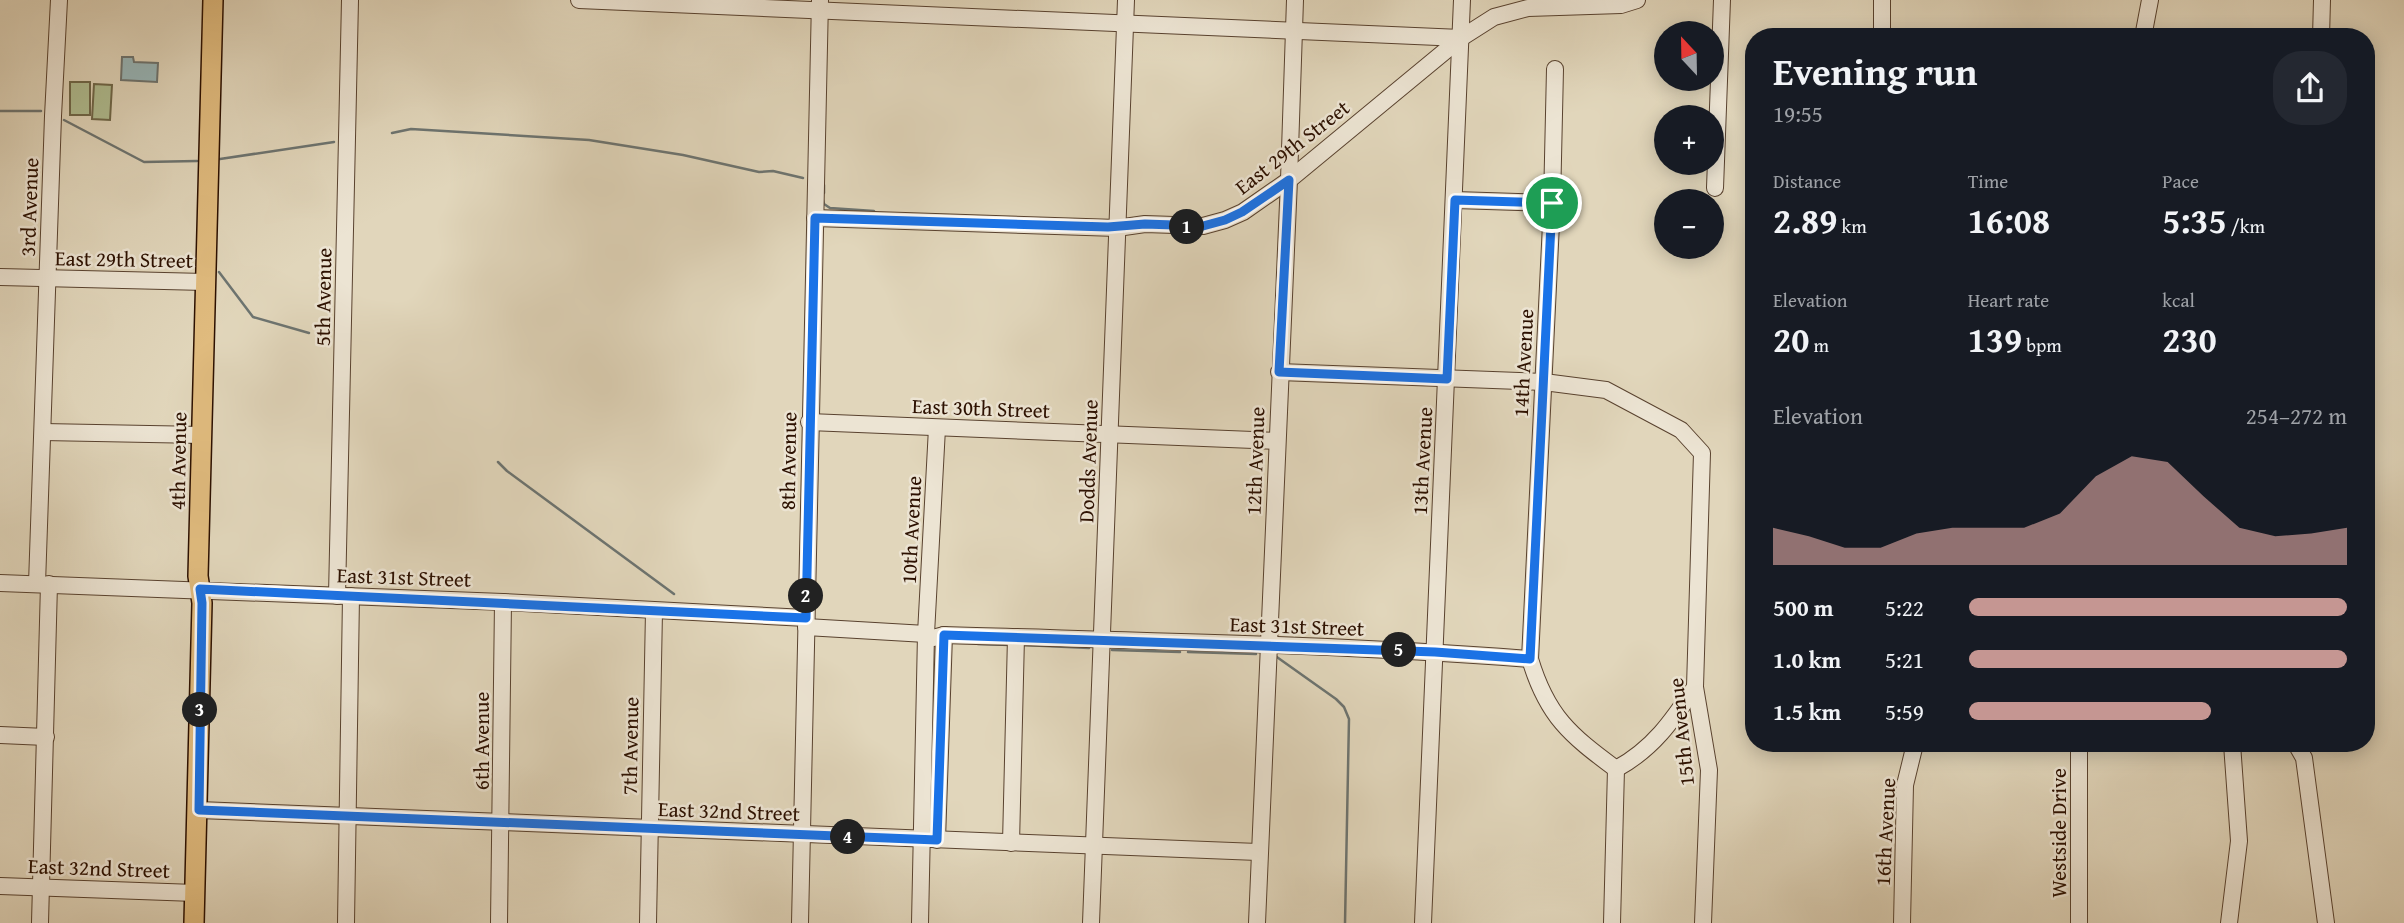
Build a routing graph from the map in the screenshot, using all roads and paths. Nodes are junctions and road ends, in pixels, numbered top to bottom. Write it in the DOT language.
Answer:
graph roads {
  1 [pos="59,0"];
  2 [pos="213,0"];
  3 [pos="350,0"];
  4 [pos="579,0"];
  5 [pos="1126,0"];
  6 [pos="1295,0"];
  7 [pos="1462,0"];
  8 [pos="1636,0"];
  9 [pos="1722,0"];
  10 [pos="1882,0"];
  11 [pos="2150,0"];
  12 [pos="2322,0"];
  13 [pos="819,5"];
  14 [pos="1126,24"];
  15 [pos="1882,28"];
  16 [pos="2145,28"];
  17 [pos="2320,28"];
  18 [pos="1293,31"];
  19 [pos="1461,38"];
  20 [pos="1555,69"];
  21 [pos="1289,180"];
  22 [pos="1715,188"];
  23 [pos="1455,200"];
  24 [pos="1552,203"];
  25 [pos="815,218"];
  26 [pos="1117,228"];
  27 [pos="0,277"];
  28 [pos="48,279"];
  29 [pos="205,282"];
  30 [pos="1279,372"];
  31 [pos="1447,379"];
  32 [pos="1544,382"];
  33 [pos="809,422"];
  34 [pos="937,428"];
  35 [pos="43,432"];
  36 [pos="1110,434"];
  37 [pos="202,435"];
  38 [pos="1277,441"];
  39 [pos="0,583"];
  40 [pos="43,584"];
  41 [pos="200,589"];
  42 [pos="344,596"];
  43 [pos="503,602"];
  44 [pos="654,611"];
  45 [pos="806,622"];
  46 [pos="926,634"];
  47 [pos="944,635"];
  48 [pos="1016,637"];
  49 [pos="1102,639"];
  50 [pos="1269,646"];
  51 [pos="1435,652"];
  52 [pos="1530,659"];
  53 [pos="1695,687"];
  54 [pos="0,735"];
  55 [pos="46,737"];
  56 [pos="1913,752"];
  57 [pos="2079,752"];
  58 [pos="2233,752"];
  59 [pos="2301,752"];
  60 [pos="1616,769"];
  61 [pos="199,810"];
  62 [pos="348,815"];
  63 [pos="502,822"];
  64 [pos="650,829"];
  65 [pos="802,835"];
  66 [pos="930,840"];
  67 [pos="1011,843"];
  68 [pos="1094,847"];
  69 [pos="1258,852"];
  70 [pos="0,886"];
  71 [pos="41,887"];
  72 [pos="195,893"];
  73 [pos="40,923"];
  74 [pos="194,923"];
  75 [pos="346,923"];
  76 [pos="499,923"];
  77 [pos="648,923"];
  78 [pos="800,923"];
  79 [pos="920,923"];
  80 [pos="1091,923"];
  81 [pos="1257,923"];
  82 [pos="1423,923"];
  83 [pos="1612,923"];
  84 [pos="1703,923"];
  85 [pos="1902,923"];
  86 [pos="2079,923"];
  87 [pos="2230,923"];
  88 [pos="2326,923"];
  1 -- 28 [label="street, 3rd Avenue"];
  2 -- 29 [label="main road, 4th Avenue"];
  3 -- 42 [label="street, 5th Avenue"];
  4 -- 13 [label="street"];
  5 -- 14 [label="street, Dodds Avenue"];
  6 -- 18 [label="street, 12th Avenue"];
  7 -- 19 [label="street, 13th Avenue"];
  8 -- 19 [label="street, East 29th Street"];
  9 -- 22 [label="street"];
  10 -- 15 [label="street"];
  11 -- 16 [label="street"];
  12 -- 17 [label="street"];
  13 -- 14 [label="street"];
  13 -- 25 [label="street, 8th Avenue"];
  14 -- 18 [label="street"];
  14 -- 26 [label="street, Dodds Avenue"];
  18 -- 19 [label="street"];
  18 -- 21 [label="street, 12th Avenue"];
  19 -- 21 [label="street, East 29th Street"];
  19 -- 23 [label="street, 13th Avenue"];
  20 -- 24 [label="street, 14th Avenue"];
  21 -- 26 [label="street, East 29th Street"];
  21 -- 30 [label="street, 12th Avenue"];
  23 -- 24 [label="street"];
  23 -- 31 [label="street, 13th Avenue"];
  24 -- 32 [label="street, 14th Avenue"];
  25 -- 26 [label="street, East 29th Street"];
  25 -- 33 [label="street, 8th Avenue"];
  26 -- 36 [label="street, Dodds Avenue"];
  27 -- 28 [label="street, East 29th Street"];
  28 -- 29 [label="street, East 29th Street"];
  28 -- 35 [label="street, 3rd Avenue"];
  29 -- 37 [label="main road, 4th Avenue"];
  30 -- 31 [label="street"];
  30 -- 38 [label="street, 12th Avenue"];
  31 -- 32 [label="street"];
  31 -- 51 [label="street, 13th Avenue"];
  32 -- 52 [label="street, 14th Avenue"];
  32 -- 53 [label="street, 15th Avenue"];
  33 -- 34 [label="street, East 30th Street"];
  33 -- 45 [label="street, 8th Avenue"];
  34 -- 36 [label="street, East 30th Street"];
  34 -- 46 [label="street, 10th Avenue"];
  35 -- 37 [label="street"];
  35 -- 40 [label="street, 3rd Avenue"];
  36 -- 38 [label="street, East 30th Street"];
  36 -- 49 [label="street, Dodds Avenue"];
  37 -- 41 [label="main road, 4th Avenue"];
  38 -- 50 [label="street, 12th Avenue"];
  39 -- 40 [label="street, East 31st Street"];
  40 -- 41 [label="street, East 31st Street"];
  40 -- 55 [label="street, 3rd Avenue"];
  41 -- 42 [label="street, East 31st Street"];
  41 -- 61 [label="main road, 4th Avenue"];
  42 -- 43 [label="street, East 31st Street"];
  42 -- 62 [label="street, 5th Avenue"];
  43 -- 44 [label="street, East 31st Street"];
  43 -- 63 [label="street, 6th Avenue"];
  44 -- 45 [label="street, East 31st Street"];
  44 -- 64 [label="street, 7th Avenue"];
  45 -- 46 [label="street, East 31st Street"];
  45 -- 65 [label="street, 8th Avenue"];
  46 -- 47 [label="street, East 31st Street"];
  46 -- 66 [label="street, 10th Avenue"];
  47 -- 48 [label="street, East 31st Street"];
  47 -- 66 [label="street"];
  48 -- 49 [label="street, East 31st Street"];
  48 -- 67 [label="street"];
  49 -- 50 [label="street, East 31st Street"];
  49 -- 68 [label="street, Dodds Avenue"];
  50 -- 51 [label="street, East 31st Street"];
  50 -- 69 [label="street, 12th Avenue"];
  51 -- 52 [label="street, East 31st Street"];
  51 -- 82 [label="street, 13th Avenue"];
  52 -- 60 [label="street"];
  53 -- 60 [label="street"];
  53 -- 84 [label="street, 15th Avenue"];
  54 -- 55 [label="street"];
  55 -- 71 [label="street, 3rd Avenue"];
  56 -- 85 [label="street, 16th Avenue"];
  57 -- 86 [label="street, Westside Drive"];
  58 -- 87 [label="street"];
  59 -- 88 [label="street"];
  60 -- 83 [label="street"];
  61 -- 62 [label="street, East 32nd Street"];
  61 -- 72 [label="main road, 4th Avenue"];
  62 -- 63 [label="street, East 32nd Street"];
  62 -- 75 [label="street, 5th Avenue"];
  63 -- 64 [label="street, East 32nd Street"];
  63 -- 76 [label="street, 6th Avenue"];
  64 -- 65 [label="street, East 32nd Street"];
  64 -- 77 [label="street, 7th Avenue"];
  65 -- 66 [label="street, East 32nd Street"];
  65 -- 78 [label="street, 8th Avenue"];
  66 -- 67 [label="street, East 32nd Street"];
  66 -- 79 [label="street"];
  67 -- 68 [label="street, East 32nd Street"];
  68 -- 69 [label="street, East 32nd Street"];
  68 -- 80 [label="street, Dodds Avenue"];
  69 -- 81 [label="street, 12th Avenue"];
  70 -- 71 [label="street, East 32nd Street"];
  71 -- 72 [label="street, East 32nd Street"];
  71 -- 73 [label="street, 3rd Avenue"];
  72 -- 74 [label="main road, 4th Avenue"];
}
